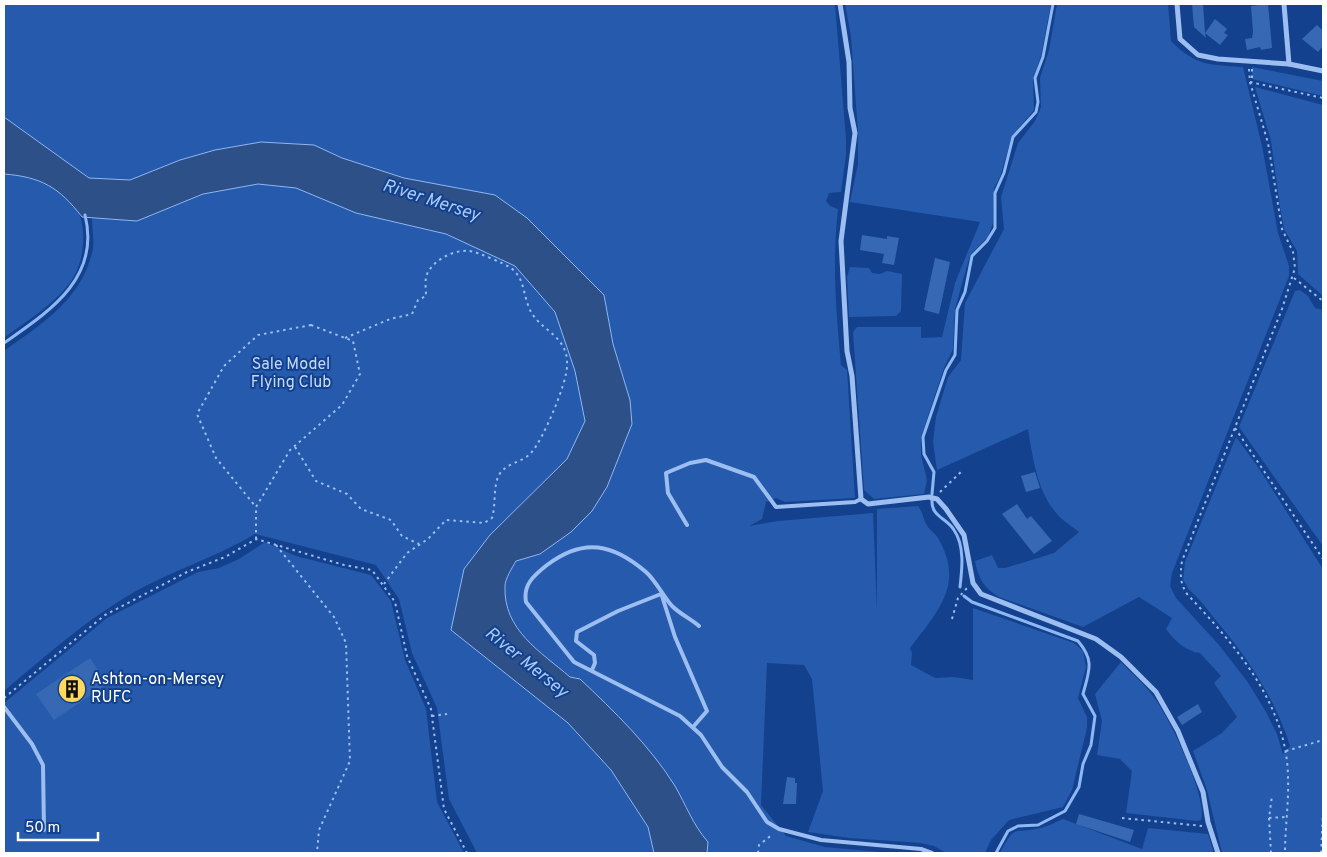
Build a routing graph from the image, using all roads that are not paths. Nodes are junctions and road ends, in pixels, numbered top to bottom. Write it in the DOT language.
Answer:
graph roads {
  1 [pos="840,4"];
  2 [pos="1177,4"];
  3 [pos="1284,4"];
  4 [pos="1289,64"];
  5 [pos="1323,71"];
  6 [pos="861,499"];
  7 [pos="687,525"];
  8 [pos="661,594"];
  9 [pos="700,626"];
  10 [pos="592,670"];
  11 [pos="4,707"];
  12 [pos="693,727"];
  13 [pos="44,830"];
  14 [pos="932,853"];
  15 [pos="1218,853"];
  1 -- 6 [label="street"];
  2 -- 4 [label="street"];
  3 -- 4 [label="street"];
  4 -- 5 [label="street"];
  6 -- 7 [label="lane"];
  6 -- 15 [label="street"];
  8 -- 9 [label="lane"];
  8 -- 10 [label="lane"];
  8 -- 10 [label="lane"];
  8 -- 12 [label="lane"];
  10 -- 12 [label="lane"];
  11 -- 13 [label="lane"];
  12 -- 14 [label="lane"];
}
